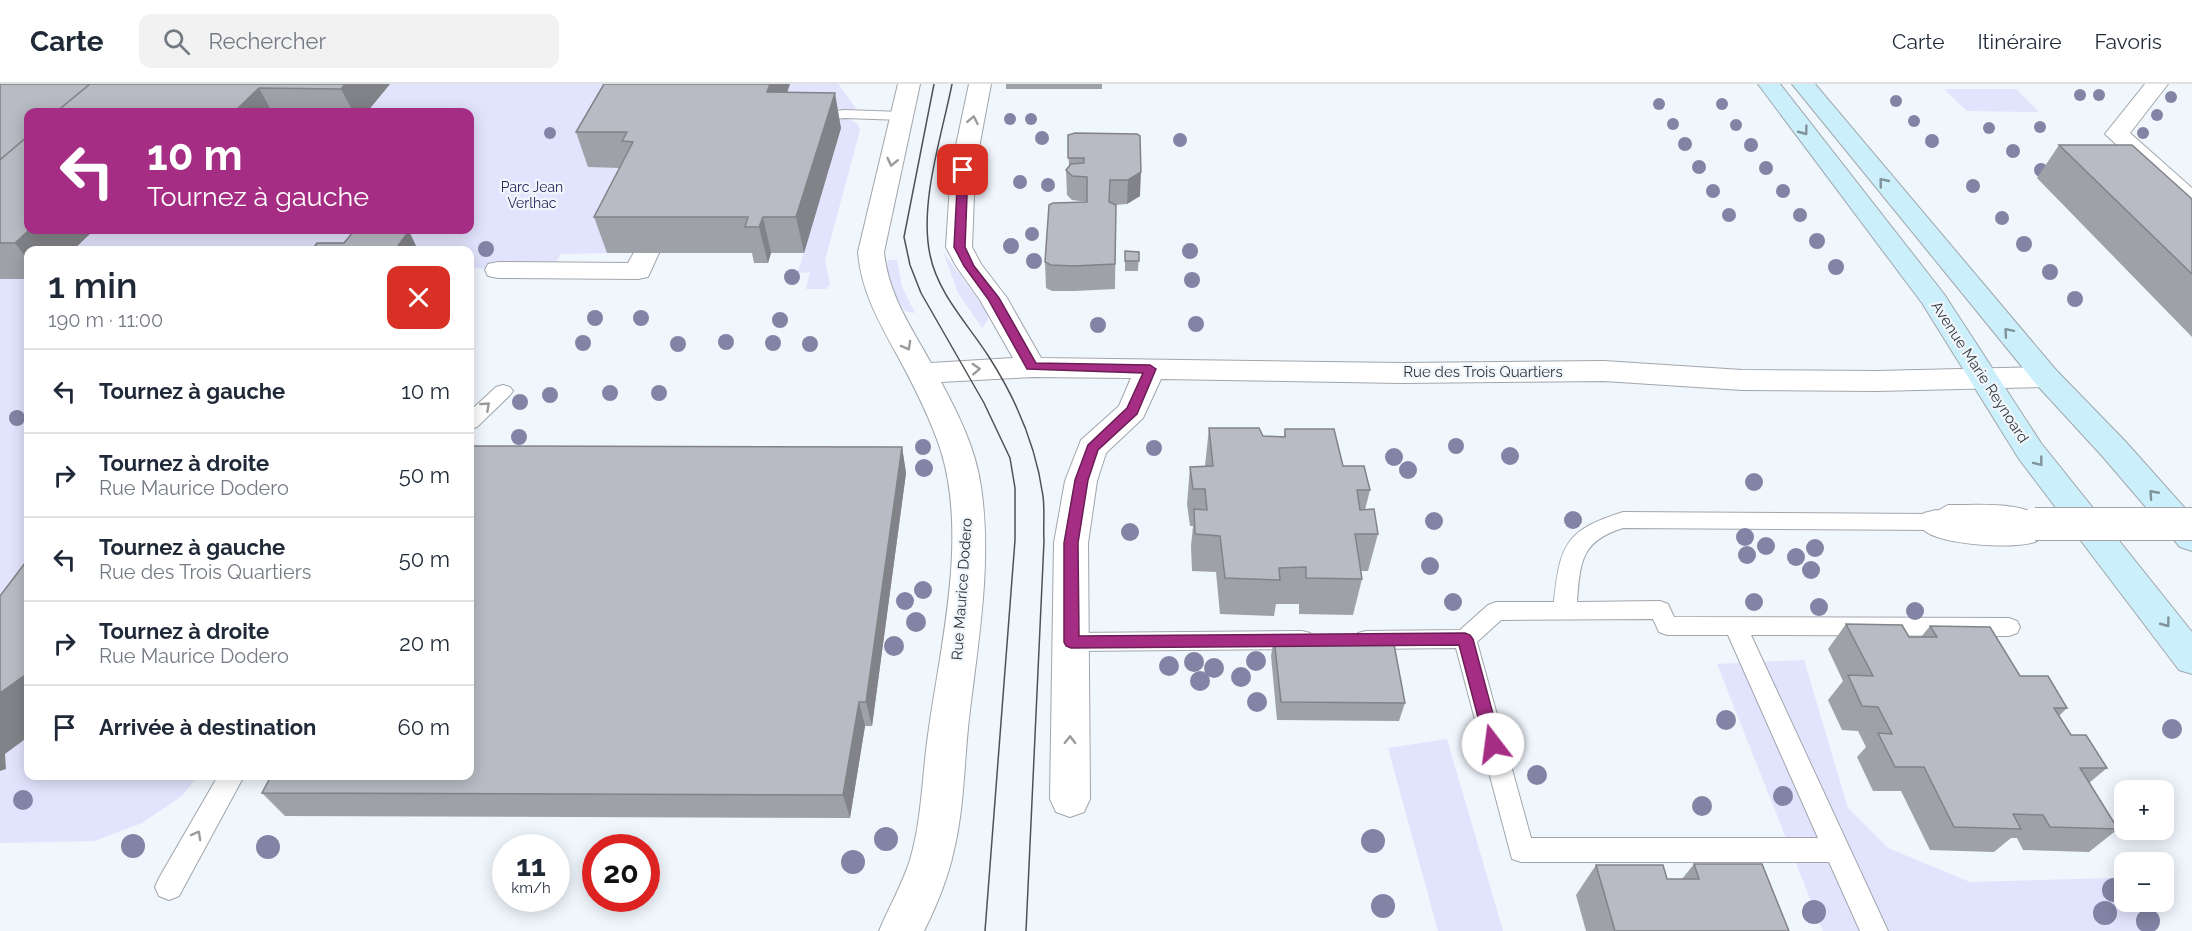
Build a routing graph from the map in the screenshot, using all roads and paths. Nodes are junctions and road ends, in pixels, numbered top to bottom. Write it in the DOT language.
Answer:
graph roads {
  1 [pos="909,84"];
  2 [pos="1769,84"];
  3 [pos="1803,84"];
  4 [pos="2157,84"];
  5 [pos="978,86"];
  6 [pos="903,116"];
  7 [pos="800,128"];
  8 [pos="2192,201"];
  9 [pos="646,253"];
  10 [pos="498,270"];
  11 [pos="1032,367"];
  12 [pos="1150,369"];
  13 [pos="921,372"];
  14 [pos="2046,377"];
  15 [pos="1983,378"];
  16 [pos="503,391"];
  17 [pos="474,418"];
  18 [pos="1935,522"];
  19 [pos="2192,524"];
  20 [pos="2192,538"];
  21 [pos="1565,610"];
  22 [pos="1736,627"];
  23 [pos="2008,627"];
  24 [pos="1465,639"];
  25 [pos="1326,640"];
  26 [pos="1349,640"];
  27 [pos="1071,642"];
  28 [pos="2192,659"];
  29 [pos="229,780"];
  30 [pos="1070,799"];
  31 [pos="1837,850"];
  32 [pos="169,886"];
  33 [pos="901,931"];
  34 [pos="1874,931"];
  1 -- 6 [label="street, Rue Maurice Dodero"];
  2 -- 15 [label="main road, Avenue Marie Reynoard, one-way"];
  14 -- 3 [label="main road, one-way"];
  4 -- 8 [label="street"];
  11 -- 5 [label="street, one-way"];
  6 -- 7 [label="lane"];
  6 -- 13 [label="street, Rue Maurice Dodero, one-way"];
  9 -- 10 [label="street"];
  11 -- 12 [label="street, Rue des Trois Quartiers"];
  13 -- 11 [label="street, Rue des Trois Quartiers, one-way"];
  12 -- 15 [label="street, Rue des Trois Quartiers"];
  12 -- 27 [label="street"];
  13 -- 33 [label="street, Rue Maurice Dodero"];
  14 -- 15 [label="street, Rue des Trois Quartiers"];
  20 -- 14 [label="main road, one-way"];
  15 -- 28 [label="main road, Avenue Marie Reynoard, one-way"];
  17 -- 16 [label="lane, one-way"];
  18 -- 19 [label="street, bridge"];
  18 -- 21 [label="lane"];
  21 -- 22 [label="lane"];
  21 -- 24 [label="lane"];
  22 -- 23 [label="lane"];
  22 -- 31 [label="lane"];
  24 -- 26 [label="lane"];
  24 -- 31 [label="lane"];
  25 -- 27 [label="lane"];
  30 -- 27 [label="street, one-way"];
  32 -- 29 [label="lane, one-way"];
  31 -- 34 [label="lane"];
}
